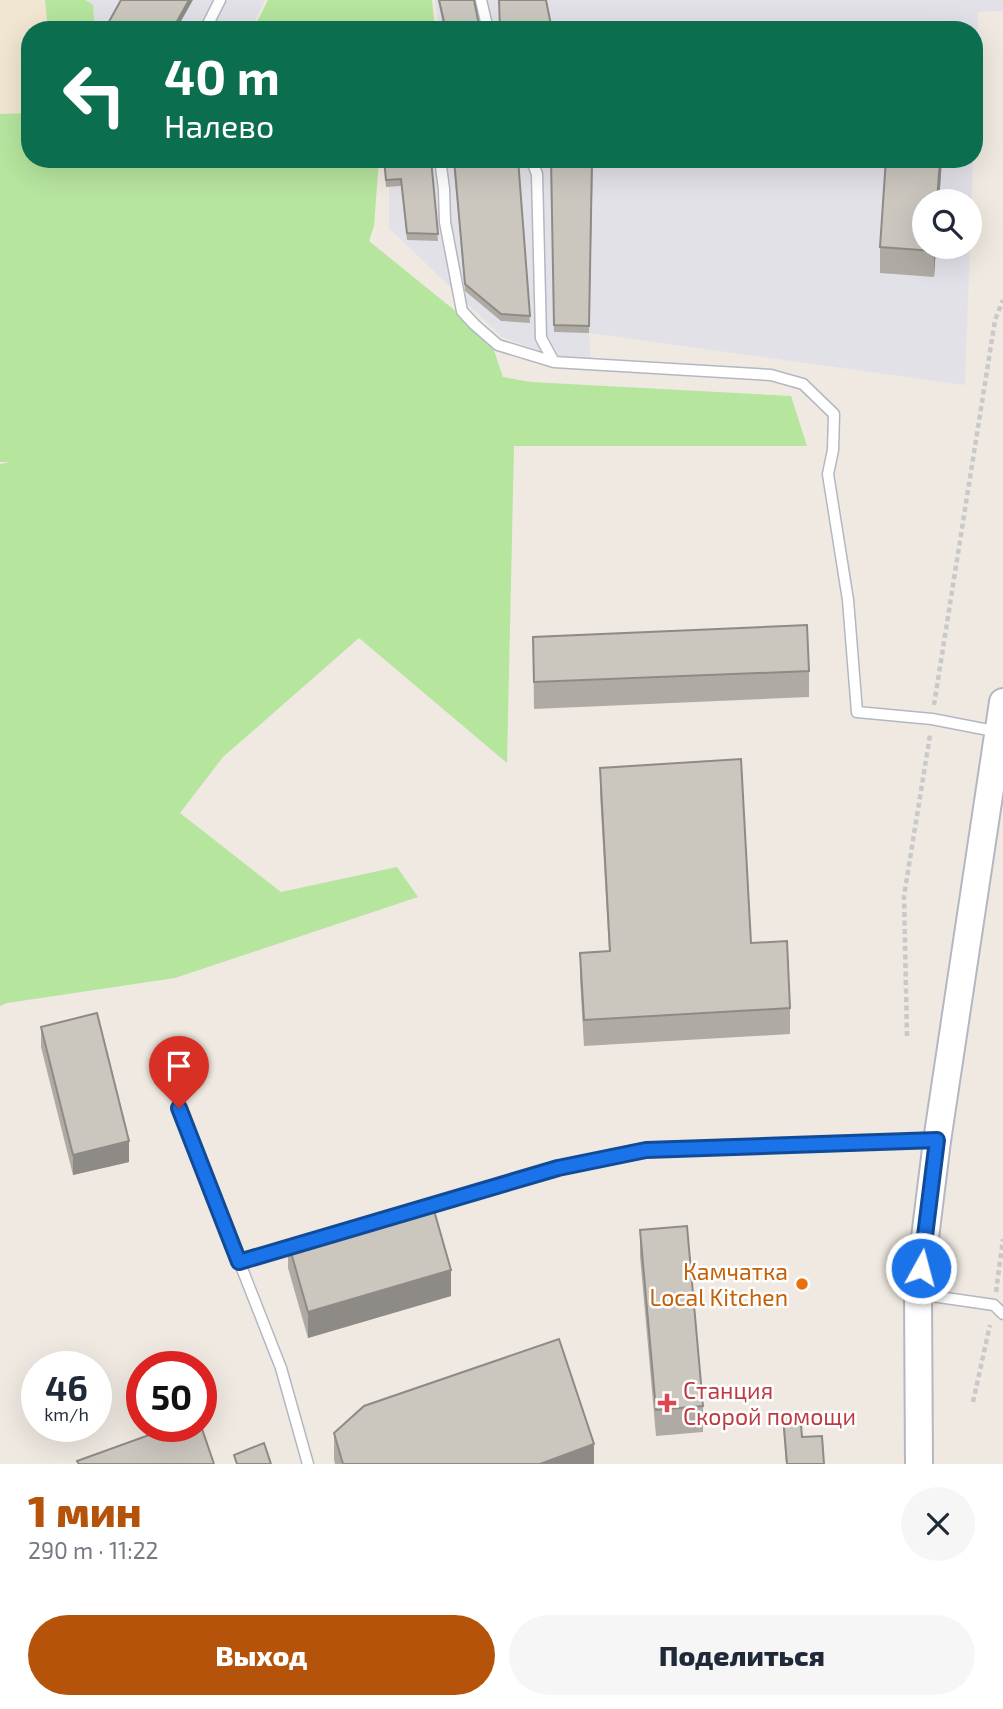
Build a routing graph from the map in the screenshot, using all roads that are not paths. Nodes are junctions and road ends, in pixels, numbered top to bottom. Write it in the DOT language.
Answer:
graph roads {
  1 [pos="220,0"];
  2 [pos="481,0"];
  3 [pos="210,21"];
  4 [pos="486,21"];
  5 [pos="441,168"];
  6 [pos="535,168"];
  7 [pos="554,362"];
  8 [pos="1003,702"];
  9 [pos="999,732"];
  10 [pos="179,1108"];
  11 [pos="937,1140"];
  12 [pos="412,1211"];
  13 [pos="305,1242"];
  14 [pos="239,1262"];
  15 [pos="918,1294"];
  16 [pos="1003,1314"];
  17 [pos="308,1464"];
  18 [pos="919,1464"];
  1 -- 3 [label="lane"];
  2 -- 4 [label="lane"];
  5 -- 7 [label="lane"];
  6 -- 7 [label="lane"];
  7 -- 9 [label="lane"];
  8 -- 9 [label="main road"];
  9 -- 11 [label="main road"];
  10 -- 14 [label="lane"];
  11 -- 12 [label="lane"];
  11 -- 15 [label="main road"];
  13 -- 14 [label="lane"];
  14 -- 17 [label="lane"];
  15 -- 16 [label="lane"];
  15 -- 18 [label="main road"];
}
